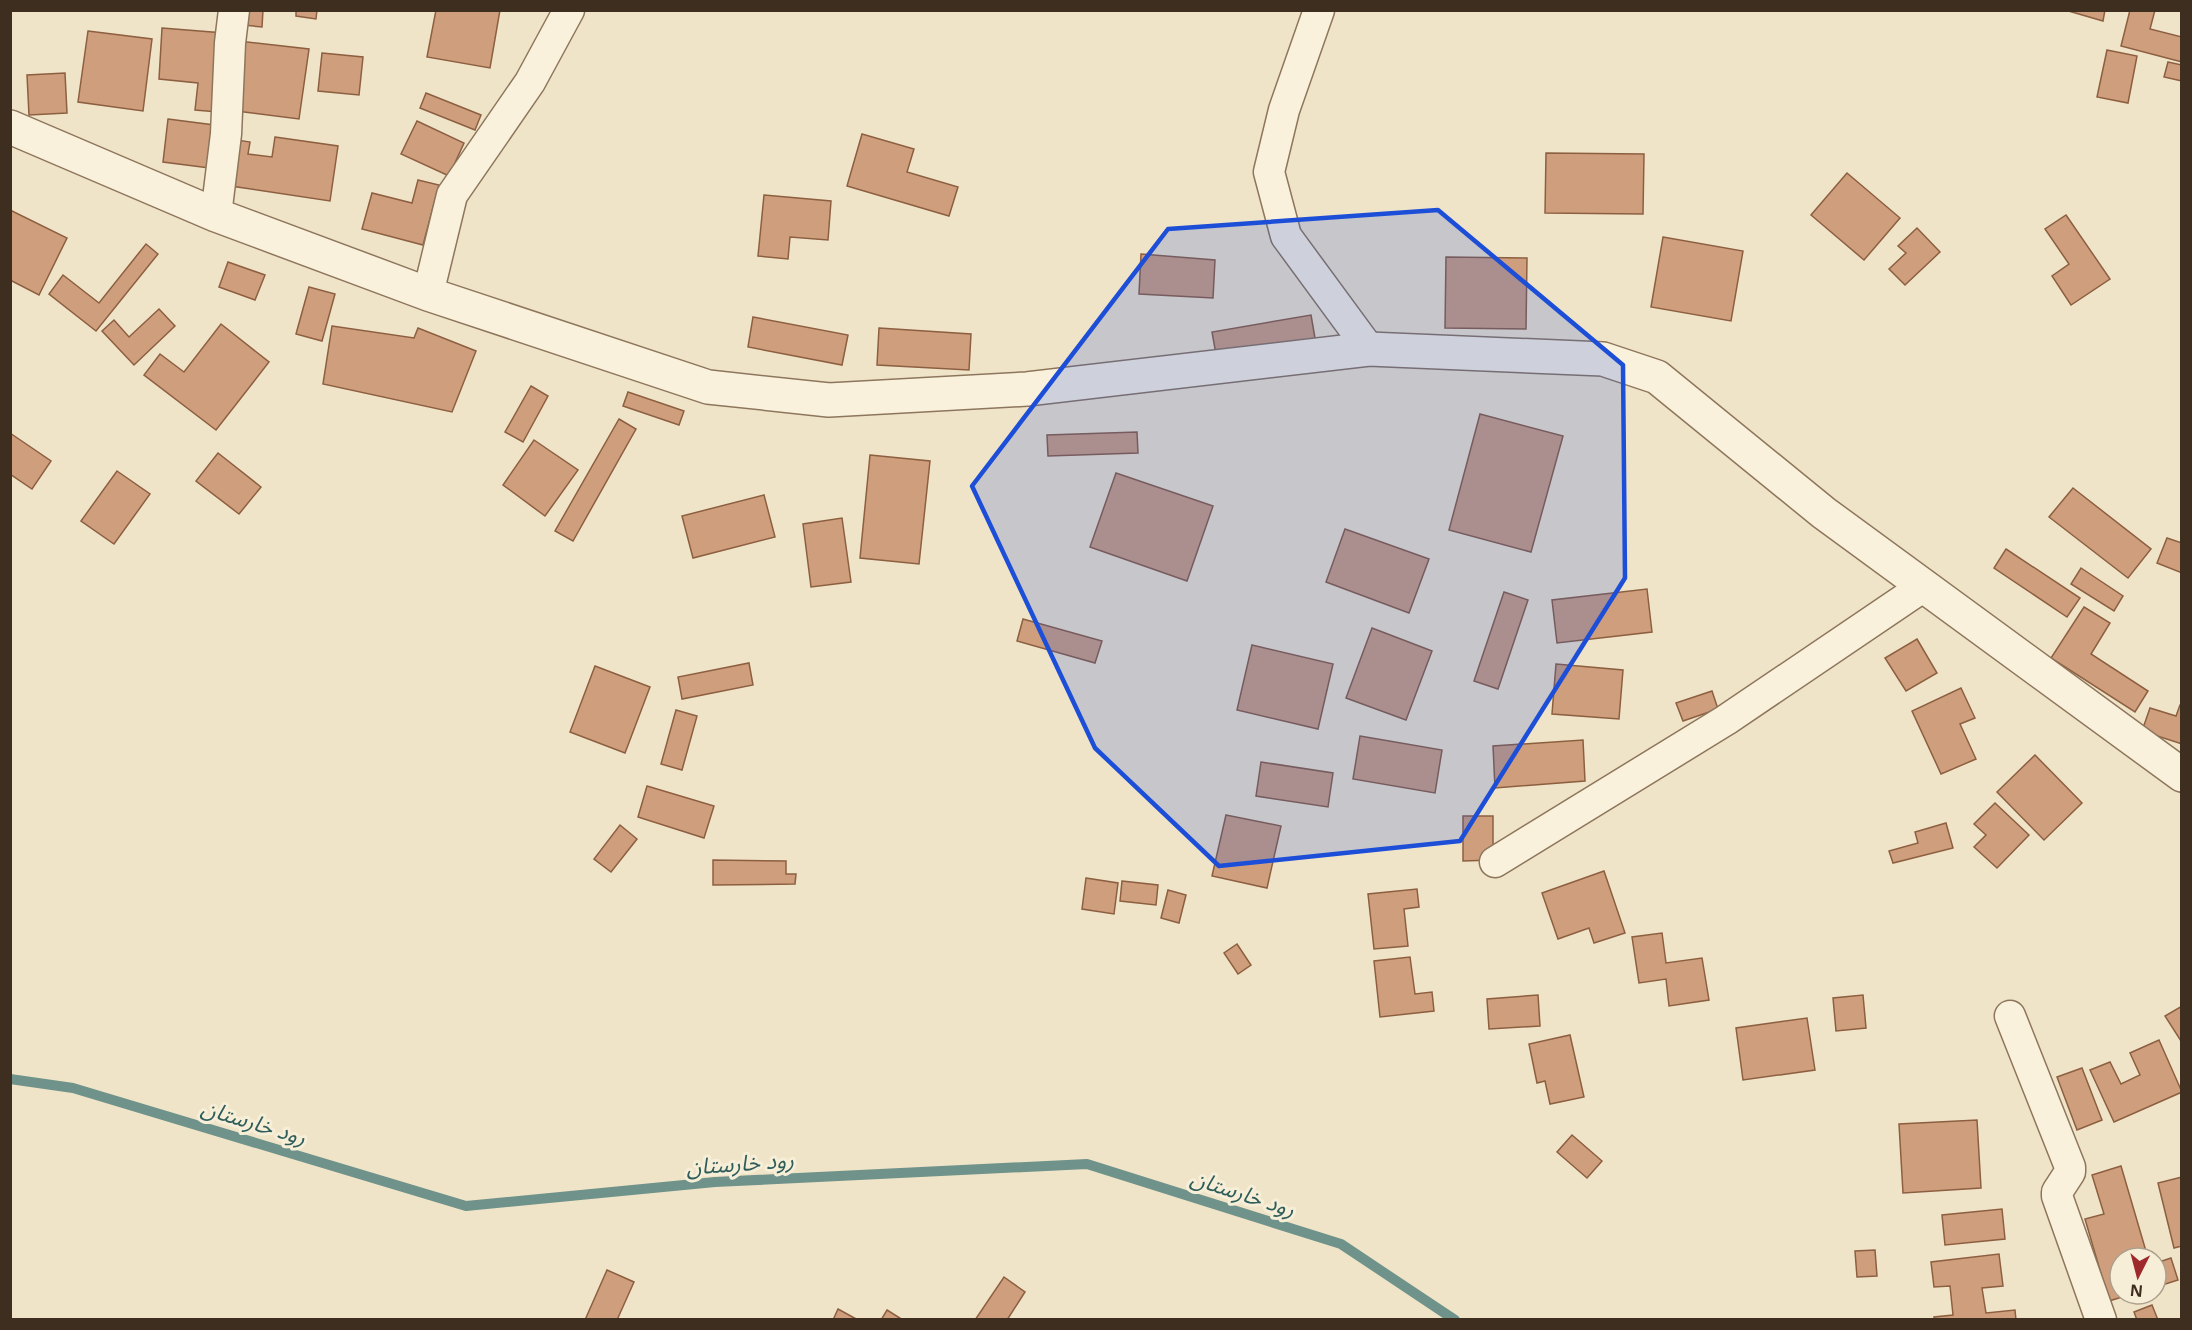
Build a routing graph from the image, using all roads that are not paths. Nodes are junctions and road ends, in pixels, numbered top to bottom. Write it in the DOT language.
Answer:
graph roads {
  1 [pos="234,10"];
  2 [pos="569,10"];
  3 [pos="1319,10"];
  4 [pos="10,127"];
  5 [pos="216,215"];
  6 [pos="428,294"];
  7 [pos="1369,349"];
  8 [pos="1924,586"];
  9 [pos="2181,775"];
  10 [pos="1495,862"];
  11 [pos="2010,1016"];
  12 [pos="2101,1320"];
  1 -- 5 [label="street"];
  2 -- 6 [label="street"];
  3 -- 7 [label="street"];
  4 -- 5 [label="street"];
  5 -- 6 [label="street"];
  6 -- 7 [label="street"];
  7 -- 8 [label="street"];
  8 -- 9 [label="street"];
  8 -- 10 [label="street"];
  11 -- 12 [label="street"];
}
